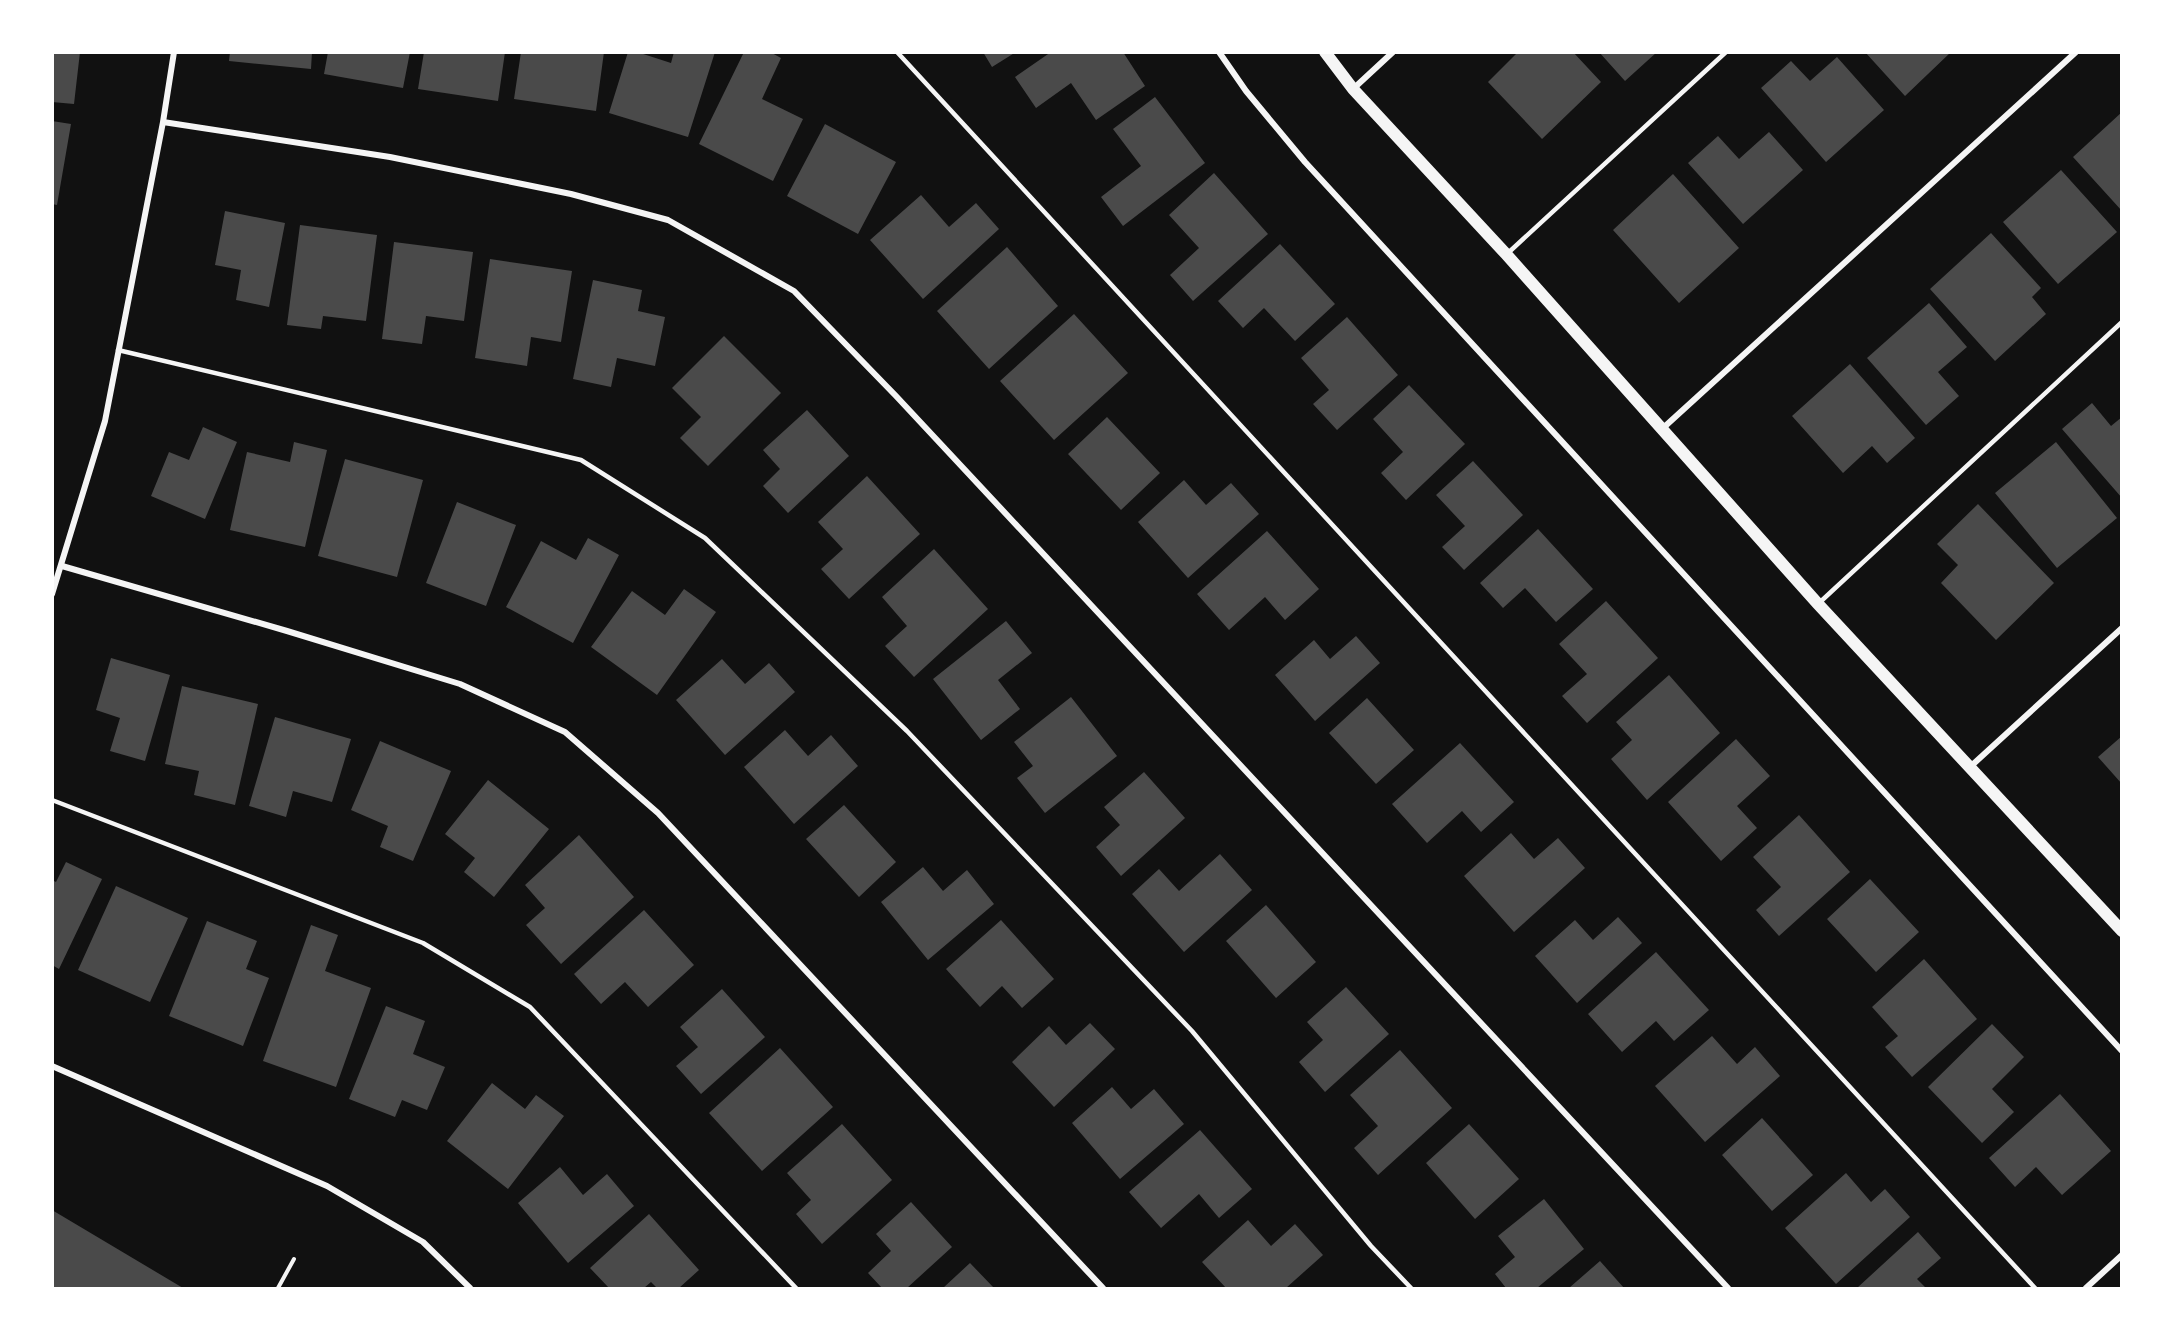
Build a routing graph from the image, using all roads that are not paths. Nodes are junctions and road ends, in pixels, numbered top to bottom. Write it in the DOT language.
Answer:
graph roads {
  1 [pos="174,52"];
  2 [pos="897,52"];
  3 [pos="1219,52"];
  4 [pos="1325,52"];
  5 [pos="1393,52"];
  6 [pos="1726,52"];
  7 [pos="2076,52"];
  8 [pos="1353,89"];
  9 [pos="163,122"];
  10 [pos="1506,255"];
  11 [pos="2121,321"];
  12 [pos="118,350"];
  13 [pos="1662,429"];
  14 [pos="62,566"];
  15 [pos="52,594"];
  16 [pos="1818,604"];
  17 [pos="2121,628"];
  18 [pos="1969,767"];
  19 [pos="52,800"];
  20 [pos="2121,931"];
  21 [pos="2121,1051"];
  22 [pos="52,1066"];
  23 [pos="2121,1255"];
  24 [pos="470,1288"];
  25 [pos="796,1288"];
  26 [pos="1103,1288"];
  27 [pos="1411,1288"];
  28 [pos="1728,1288"];
  29 [pos="2036,1288"];
  30 [pos="2086,1288"];
  1 -- 9 [label="street"];
  2 -- 29 [label="lane"];
  3 -- 21 [label="street"];
  4 -- 8 [label="main road"];
  5 -- 8 [label="street"];
  6 -- 10 [label="lane"];
  7 -- 13 [label="street"];
  8 -- 10 [label="main road"];
  9 -- 12 [label="street"];
  9 -- 28 [label="street"];
  10 -- 13 [label="main road"];
  11 -- 16 [label="lane"];
  12 -- 14 [label="street"];
  12 -- 27 [label="lane"];
  13 -- 16 [label="main road"];
  14 -- 15 [label="street"];
  14 -- 26 [label="street"];
  16 -- 18 [label="main road"];
  17 -- 18 [label="street"];
  18 -- 20 [label="main road"];
  19 -- 25 [label="lane"];
  22 -- 24 [label="street"];
  23 -- 30 [label="street"];
}
